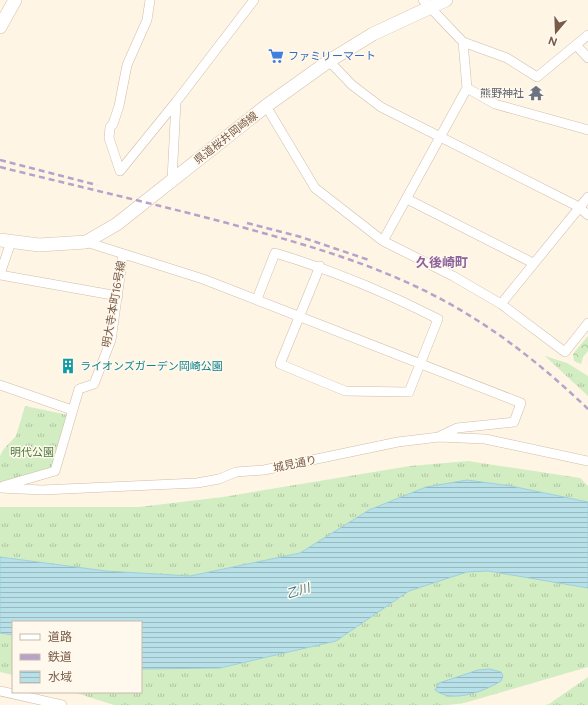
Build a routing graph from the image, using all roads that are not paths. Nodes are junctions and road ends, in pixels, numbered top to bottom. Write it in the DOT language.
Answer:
graph roads {
  1 [pos="14,0"];
  2 [pos="150,0"];
  3 [pos="254,0"];
  4 [pos="446,0"];
  5 [pos="427,3"];
  6 [pos="0,27"];
  7 [pos="588,35"];
  8 [pos="463,42"];
  9 [pos="576,45"];
  10 [pos="588,58"];
  11 [pos="329,61"];
  12 [pos="467,88"];
  13 [pos="176,102"];
  14 [pos="266,106"];
  15 [pos="588,130"];
  16 [pos="441,137"];
  17 [pos="172,180"];
  18 [pos="588,197"];
  19 [pos="407,199"];
  20 [pos="579,207"];
  21 [pos="588,215"];
  22 [pos="5,241"];
  23 [pos="383,241"];
  24 [pos="86,242"];
  25 [pos="123,255"];
  26 [pos="533,263"];
  27 [pos="320,266"];
  28 [pos="0,275"];
  29 [pos="118,296"];
  30 [pos="257,299"];
  31 [pos="501,304"];
  32 [pos="300,316"];
  33 [pos="588,323"];
  34 [pos="420,364"];
  35 [pos="0,385"];
  36 [pos="72,410"];
  37 [pos="439,437"];
  38 [pos="588,461"];
  39 [pos="0,487"];
  40 [pos="0,691"];
  41 [pos="62,705"];
  1 -- 6 [label="main road"];
  2 -- 13 [label="street"];
  3 -- 13 [label="street"];
  4 -- 5 [label="main road, 県道桜井岡崎線"];
  5 -- 8 [label="street"];
  5 -- 11 [label="main road, 県道桜井岡崎線"];
  7 -- 9 [label="street"];
  8 -- 9 [label="street"];
  8 -- 12 [label="street"];
  9 -- 10 [label="street"];
  11 -- 14 [label="main road, 県道桜井岡崎線"];
  11 -- 16 [label="street"];
  12 -- 15 [label="street"];
  12 -- 16 [label="street"];
  13 -- 17 [label="street"];
  14 -- 17 [label="main road, 県道桜井岡崎線"];
  14 -- 23 [label="street"];
  16 -- 19 [label="street"];
  16 -- 20 [label="street"];
  17 -- 24 [label="main road, 県道桜井岡崎線"];
  18 -- 20 [label="street"];
  19 -- 23 [label="street"];
  19 -- 26 [label="street"];
  20 -- 21 [label="street"];
  20 -- 26 [label="street"];
  22 -- 24 [label="main road, 県道桜井岡崎線"];
  22 -- 28 [label="street"];
  23 -- 31 [label="street"];
  24 -- 25 [label="street"];
  25 -- 29 [label="street, 明大寺本町16号線"];
  25 -- 30 [label="street"];
  26 -- 31 [label="street"];
  27 -- 30 [label="street"];
  27 -- 32 [label="street"];
  27 -- 34 [label="street"];
  28 -- 29 [label="street"];
  29 -- 36 [label="street, 明大寺本町16号線"];
  30 -- 32 [label="street"];
  31 -- 33 [label="street"];
  32 -- 34 [label="street"];
  32 -- 34 [label="street"];
  34 -- 37 [label="street"];
  35 -- 36 [label="street"];
  36 -- 39 [label="street, 明大寺本町16号線"];
  37 -- 38 [label="street, 城見通り"];
  37 -- 39 [label="street, 城見通り"];
  40 -- 41 [label="street"];
}
